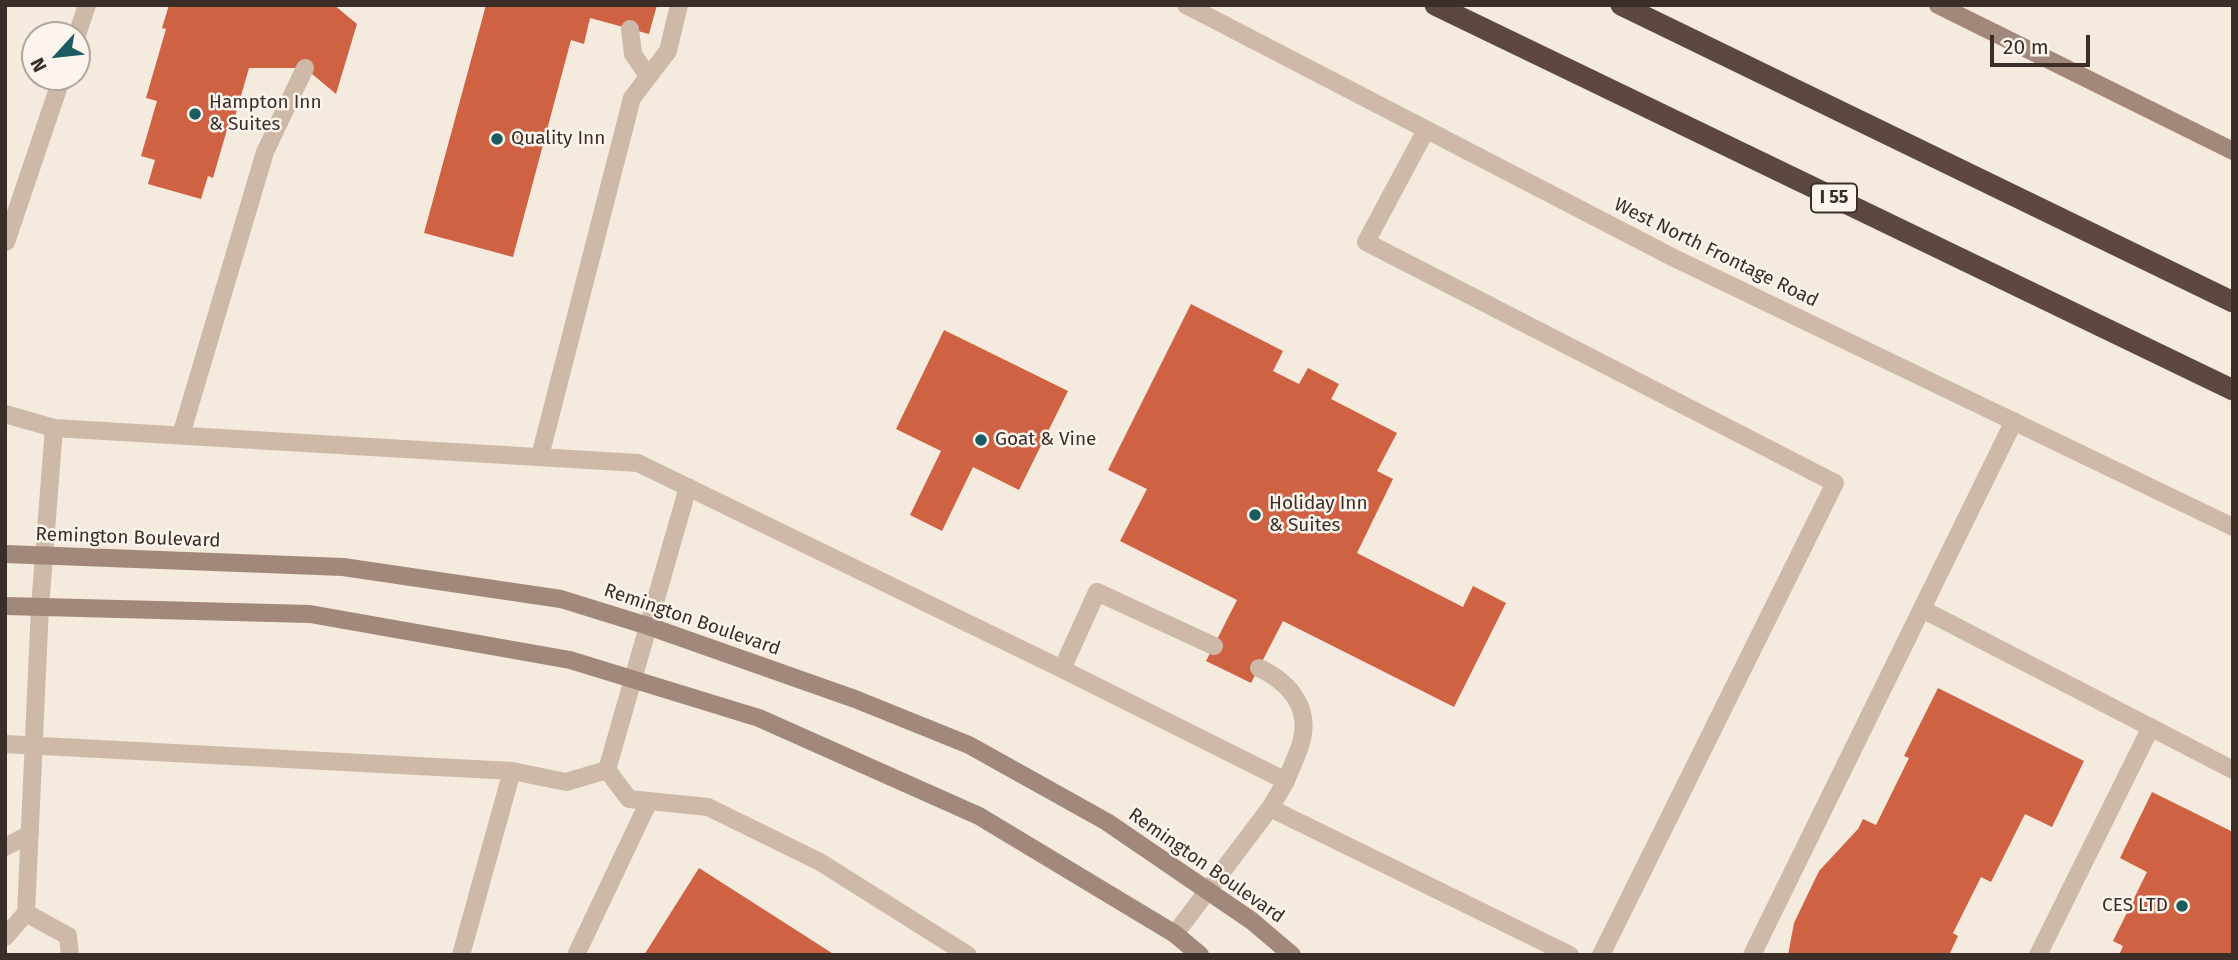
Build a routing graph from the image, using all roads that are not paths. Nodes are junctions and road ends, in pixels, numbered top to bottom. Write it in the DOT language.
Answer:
graph roads {
  1 [pos="679,5"];
  2 [pos="1186,5"];
  3 [pos="1435,5"];
  4 [pos="1938,5"];
  5 [pos="1624,7"];
  6 [pos="631,29"];
  7 [pos="304,68"];
  8 [pos="648,76"];
  9 [pos="57,91"];
  10 [pos="1426,130"];
  11 [pos="2233,151"];
  12 [pos="5,243"];
  13 [pos="2233,302"];
  14 [pos="2233,390"];
  15 [pos="5,414"];
  16 [pos="2014,421"];
  17 [pos="54,428"];
  18 [pos="181,435"];
  19 [pos="540,457"];
  20 [pos="688,486"];
  21 [pos="2233,527"];
  22 [pos="5,554"];
  23 [pos="44,555"];
  24 [pos="5,607"];
  25 [pos="40,607"];
  26 [pos="1922,609"];
  27 [pos="648,626"];
  28 [pos="1214,646"];
  29 [pos="1259,668"];
  30 [pos="1062,669"];
  31 [pos="632,679"];
  32 [pos="2151,727"];
  33 [pos="5,744"];
  34 [pos="34,746"];
  35 [pos="2233,769"];
  36 [pos="607,770"];
  37 [pos="512,771"];
  38 [pos="1286,781"];
  39 [pos="649,801"];
  40 [pos="1270,808"];
  41 [pos="30,834"];
  42 [pos="5,847"];
  43 [pos="1208,891"];
  44 [pos="26,913"];
  45 [pos="1175,934"];
  46 [pos="5,937"];
  47 [pos="70,955"];
  48 [pos="461,955"];
  49 [pos="576,955"];
  50 [pos="968,955"];
  51 [pos="1200,955"];
  52 [pos="1292,955"];
  53 [pos="1570,955"];
  54 [pos="1601,955"];
  55 [pos="1752,955"];
  56 [pos="2038,955"];
  1 -- 8 [label="street"];
  2 -- 10 [label="street, West North Frontage Road"];
  3 -- 14 [label="highway, I 55"];
  4 -- 11 [label="street"];
  5 -- 13 [label="highway"];
  6 -- 8 [label="street"];
  7 -- 18 [label="street"];
  8 -- 19 [label="street"];
  9 -- 12 [label="street"];
  10 -- 16 [label="street, West North Frontage Road"];
  10 -- 54 [label="street"];
  15 -- 17 [label="street"];
  16 -- 21 [label="street, West North Frontage Road"];
  16 -- 26 [label="street"];
  17 -- 18 [label="street"];
  17 -- 23 [label="street"];
  18 -- 19 [label="street"];
  19 -- 20 [label="street"];
  20 -- 27 [label="street"];
  20 -- 30 [label="street"];
  22 -- 23 [label="street, Remington Boulevard"];
  23 -- 25 [label="street"];
  23 -- 27 [label="street, Remington Boulevard"];
  24 -- 25 [label="street"];
  25 -- 31 [label="street"];
  25 -- 34 [label="street"];
  26 -- 32 [label="street"];
  26 -- 55 [label="street"];
  27 -- 31 [label="street"];
  27 -- 43 [label="street, Remington Boulevard"];
  28 -- 30 [label="street"];
  29 -- 38 [label="street"];
  30 -- 38 [label="street"];
  31 -- 36 [label="street"];
  31 -- 45 [label="street"];
  32 -- 35 [label="street"];
  32 -- 56 [label="street"];
  33 -- 34 [label="street"];
  34 -- 37 [label="street"];
  34 -- 41 [label="street"];
  36 -- 37 [label="street"];
  36 -- 39 [label="street"];
  37 -- 48 [label="street"];
  38 -- 40 [label="street"];
  39 -- 49 [label="street"];
  39 -- 50 [label="street"];
  40 -- 43 [label="street"];
  40 -- 53 [label="street"];
  41 -- 42 [label="street"];
  41 -- 44 [label="street"];
  43 -- 45 [label="street"];
  43 -- 52 [label="street, Remington Boulevard"];
  44 -- 46 [label="street"];
  44 -- 47 [label="street"];
  45 -- 51 [label="street"];
}
